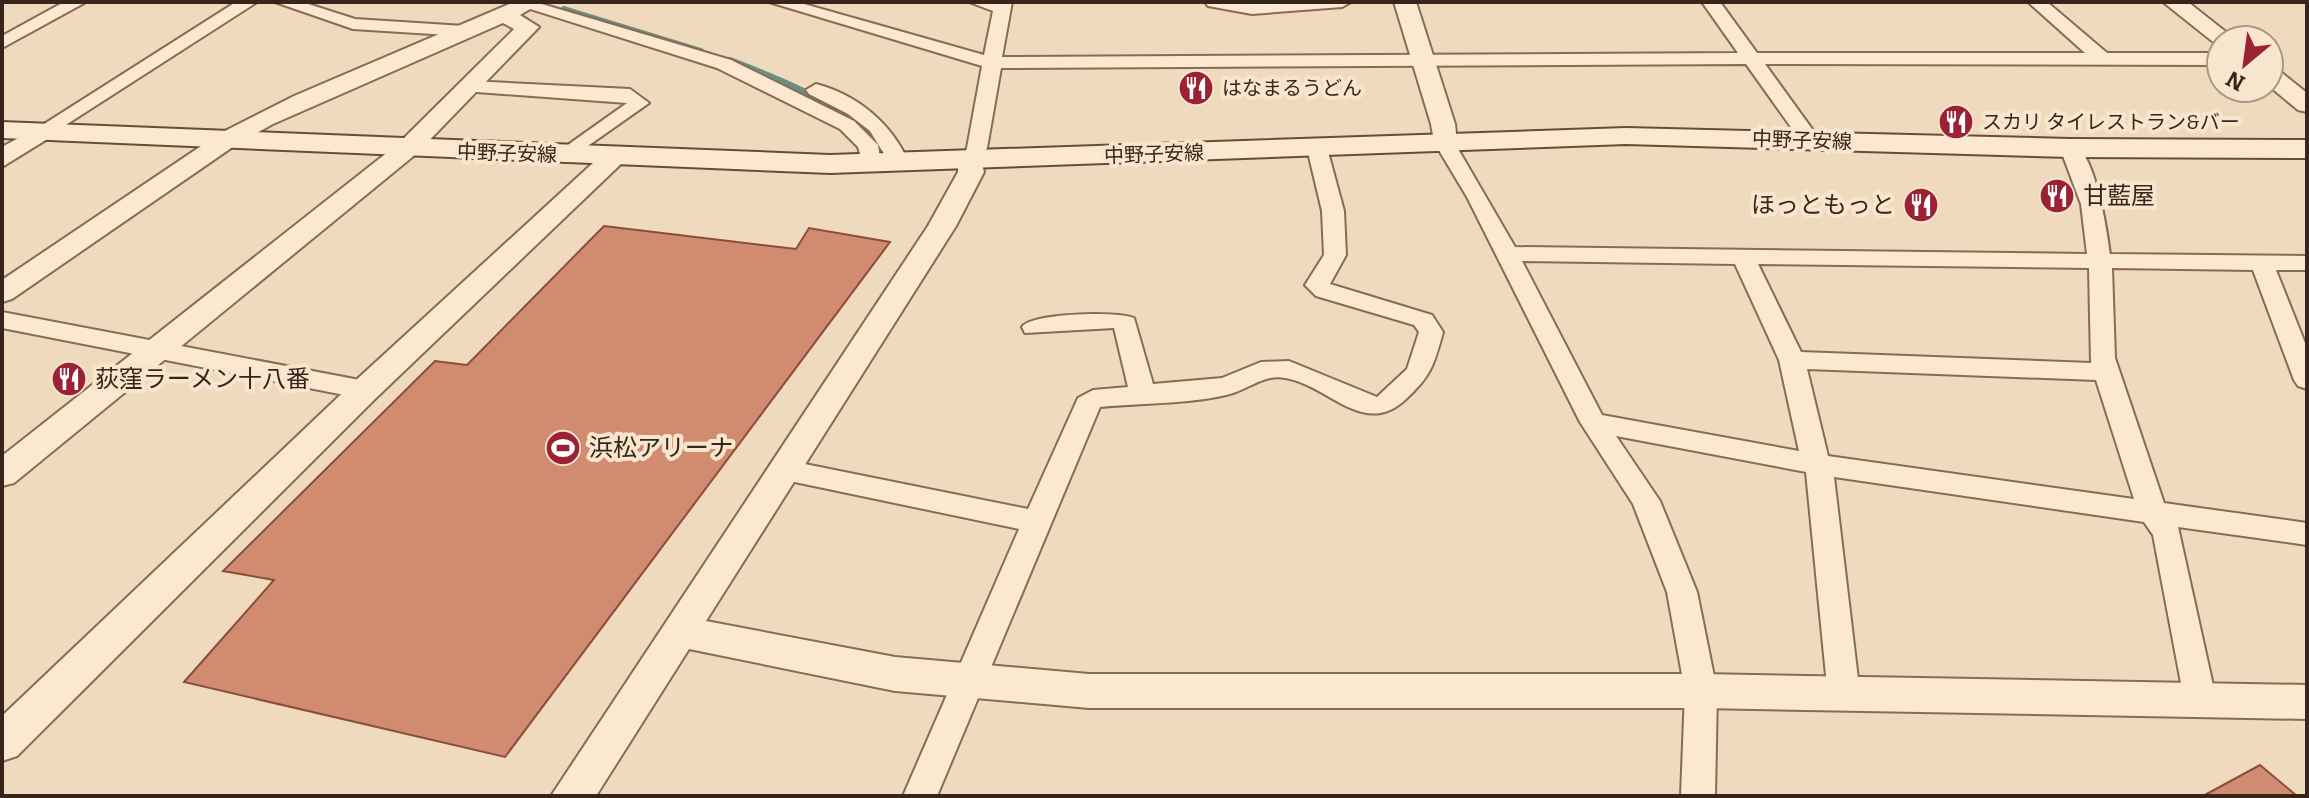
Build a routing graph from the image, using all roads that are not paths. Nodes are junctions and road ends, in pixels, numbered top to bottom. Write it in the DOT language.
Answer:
graph roads {
  1 [pos="77,2"];
  2 [pos="248,2"];
  3 [pos="284,2"];
  4 [pos="567,2"];
  5 [pos="778,2"];
  6 [pos="978,2"];
  7 [pos="1214,2"];
  8 [pos="1342,2"];
  9 [pos="1405,2"];
  10 [pos="1711,2"];
  11 [pos="2037,2"];
  12 [pos="2174,2"];
  13 [pos="1002,5"];
  14 [pos="519,6"];
  15 [pos="2205,25"];
  16 [pos="464,31"];
  17 [pos="2,43"];
  18 [pos="1424,58"];
  19 [pos="2101,58"];
  20 [pos="1751,59"];
  21 [pos="2205,59"];
  22 [pos="992,63"];
  23 [pos="470,87"];
  24 [pos="2285,87"];
  25 [pos="2307,105"];
  26 [pos="2,130"];
  27 [pos="40,133"];
  28 [pos="228,139"];
  29 [pos="1810,140"];
  30 [pos="1444,142"];
  31 [pos="1317,148"];
  32 [pos="2070,148"];
  33 [pos="407,149"];
  34 [pos="2307,149"];
  35 [pos="565,156"];
  36 [pos="614,157"];
  37 [pos="2,159"];
  38 [pos="971,161"];
  39 [pos="885,164"];
  40 [pos="1507,254"];
  41 [pos="1742,254"];
  42 [pos="2100,262"];
  43 [pos="2262,263"];
  44 [pos="2307,263"];
  45 [pos="2,293"];
  46 [pos="2,320"];
  47 [pos="1034,327"];
  48 [pos="2299,338"];
  49 [pos="157,350"];
  50 [pos="1792,360"];
  51 [pos="2107,372"];
  52 [pos="2307,380"];
  53 [pos="365,390"];
  54 [pos="1143,395"];
  55 [pos="1593,422"];
  56 [pos="1819,465"];
  57 [pos="785,470"];
  58 [pos="2,474"];
  59 [pos="2153,513"];
  60 [pos="1038,522"];
  61 [pos="2307,534"];
  62 [pos="678,631"];
  63 [pos="968,683"];
  64 [pos="1701,691"];
  65 [pos="1844,696"];
  66 [pos="2200,699"];
  67 [pos="2307,702"];
  68 [pos="2,743"];
  69 [pos="572,796"];
  70 [pos="920,796"];
  71 [pos="1698,796"];
  1 -- 17 [label="street"];
  2 -- 27 [label="street"];
  3 -- 16 [label="street"];
  4 -- 39 [label="street"];
  5 -- 22 [label="street"];
  6 -- 13 [label="street"];
  7 -- 8 [label="street"];
  9 -- 18 [label="street"];
  10 -- 20 [label="street"];
  11 -- 19 [label="street"];
  12 -- 15 [label="street"];
  13 -- 22 [label="street"];
  14 -- 16 [label="street"];
  14 -- 23 [label="street"];
  14 -- 39 [label="street"];
  16 -- 28 [label="street"];
  18 -- 20 [label="street"];
  18 -- 22 [label="street"];
  18 -- 30 [label="street"];
  19 -- 20 [label="street"];
  19 -- 21 [label="street"];
  20 -- 29 [label="street"];
  22 -- 38 [label="street"];
  23 -- 33 [label="street"];
  23 -- 35 [label="street"];
  24 -- 25 [label="street"];
  26 -- 27 [label="main road, 中野子安線"];
  27 -- 28 [label="main road, 中野子安線"];
  27 -- 37 [label="street"];
  28 -- 33 [label="main road, 中野子安線"];
  28 -- 45 [label="street"];
  29 -- 30 [label="main road, 中野子安線"];
  29 -- 32 [label="main road, 中野子安線"];
  30 -- 31 [label="main road, 中野子安線"];
  30 -- 40 [label="street"];
  31 -- 38 [label="main road, 中野子安線"];
  31 -- 54 [label="street"];
  32 -- 34 [label="main road, 中野子安線"];
  32 -- 42 [label="street"];
  33 -- 35 [label="main road, 中野子安線"];
  33 -- 49 [label="street"];
  35 -- 36 [label="main road, 中野子安線"];
  36 -- 39 [label="main road, 中野子安線"];
  36 -- 53 [label="street"];
  38 -- 39 [label="main road, 中野子安線"];
  38 -- 57 [label="street"];
  40 -- 41 [label="street"];
  40 -- 55 [label="street"];
  41 -- 42 [label="street"];
  41 -- 50 [label="street"];
  42 -- 43 [label="street"];
  42 -- 51 [label="street"];
  43 -- 44 [label="street"];
  43 -- 48 [label="street"];
  46 -- 49 [label="street"];
  47 -- 54 [label="street"];
  48 -- 52 [label="street"];
  49 -- 53 [label="street"];
  49 -- 58 [label="street"];
  50 -- 51 [label="street"];
  50 -- 56 [label="street"];
  51 -- 59 [label="street"];
  53 -- 68 [label="street"];
  54 -- 60 [label="street"];
  55 -- 56 [label="street"];
  55 -- 64 [label="street"];
  56 -- 59 [label="street"];
  56 -- 65 [label="street"];
  57 -- 60 [label="street"];
  57 -- 62 [label="street"];
  59 -- 61 [label="street"];
  59 -- 66 [label="street"];
  60 -- 63 [label="street"];
  62 -- 63 [label="street"];
  62 -- 69 [label="street"];
  63 -- 64 [label="street"];
  63 -- 70 [label="street"];
  64 -- 65 [label="street"];
  64 -- 71 [label="street"];
  65 -- 66 [label="street"];
  66 -- 67 [label="street"];
}
